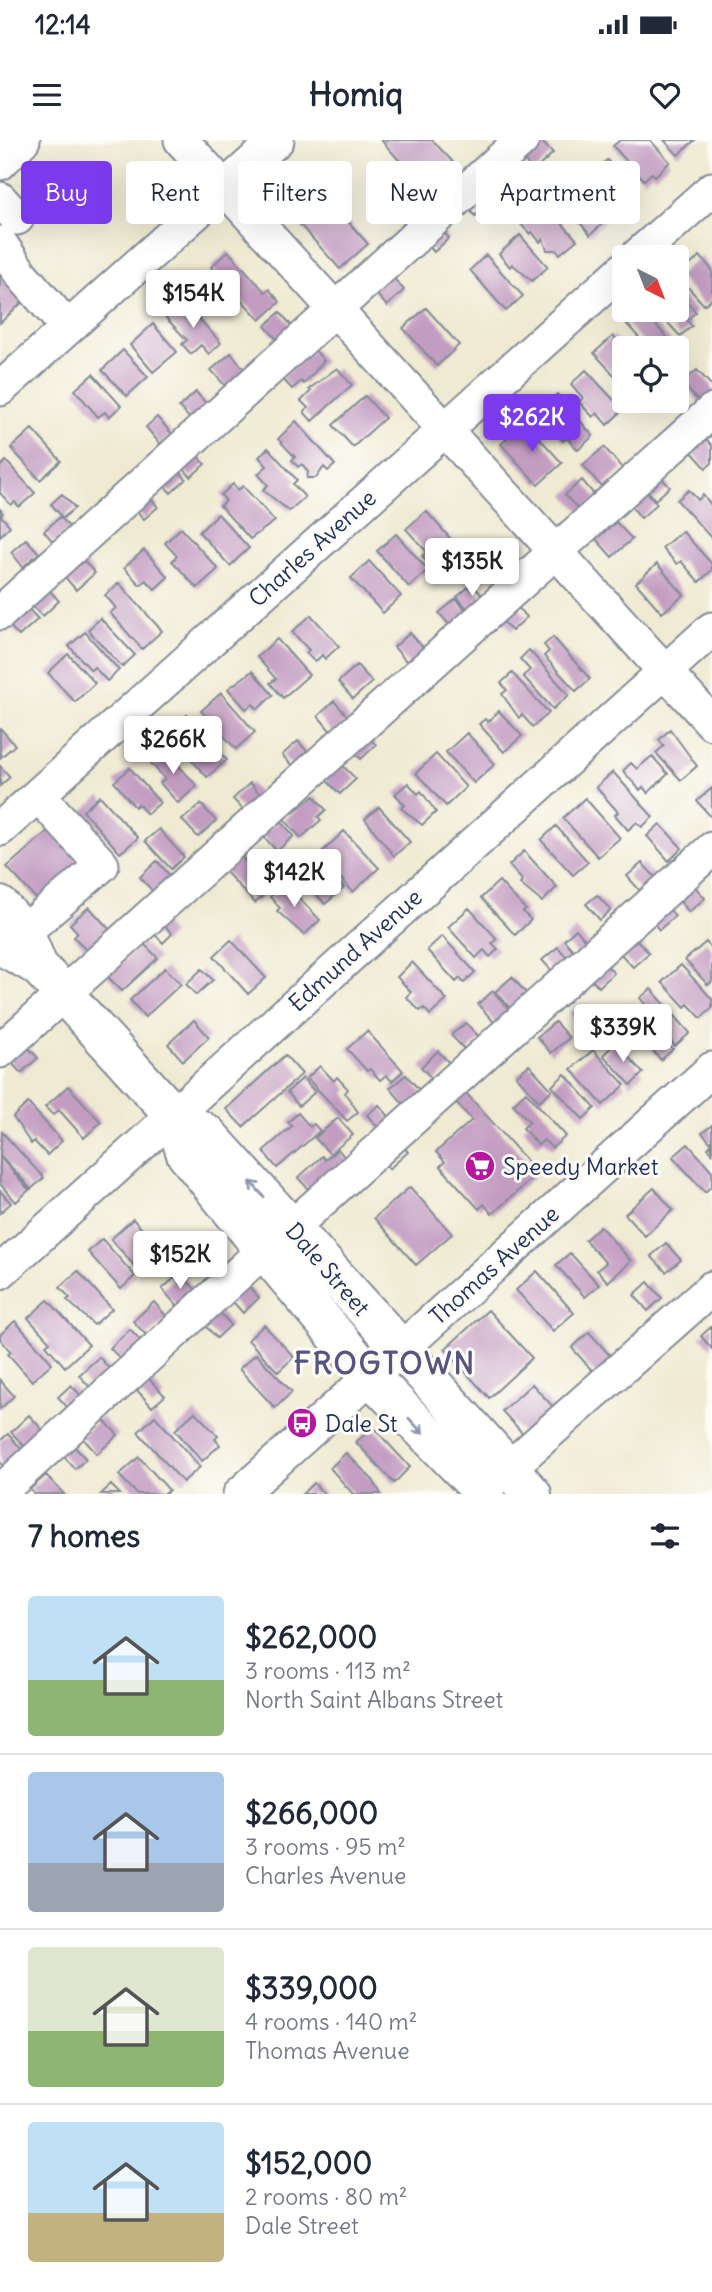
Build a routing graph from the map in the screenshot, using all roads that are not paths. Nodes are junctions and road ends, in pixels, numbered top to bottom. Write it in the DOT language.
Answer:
graph roads {
  1 [pos="23,140"];
  2 [pos="181,140"];
  3 [pos="277,140"];
  4 [pos="522,140"];
  5 [pos="0,163"];
  6 [pos="225,187"];
  7 [pos="712,189"];
  8 [pos="6,220"];
  9 [pos="649,245"];
  10 [pos="612,280"];
  11 [pos="335,308"];
  12 [pos="68,328"];
  13 [pos="0,389"];
  14 [pos="712,411"];
  15 [pos="444,429"];
  16 [pos="555,551"];
  17 [pos="0,613"];
  18 [pos="712,629"];
  19 [pos="664,671"];
  20 [pos="712,723"];
  21 [pos="38,795"];
  22 [pos="0,829"];
  23 [pos="712,849"];
  24 [pos="15,937"];
  25 [pos="64,993"];
  26 [pos="0,1051"];
  27 [pos="712,1069"];
  28 [pos="173,1114"];
  29 [pos="278,1238"];
  30 [pos="0,1272"];
  31 [pos="712,1288"];
  32 [pos="400,1349"];
  33 [pos="370,1376"];
  34 [pos="499,1489"];
  35 [pos="0,1492"];
  36 [pos="240,1494"];
  1 -- 5 [label="street"];
  2 -- 6 [label="street"];
  3 -- 6 [label="street"];
  4 -- 11 [label="street"];
  6 -- 11 [label="street"];
  6 -- 12 [label="street"];
  7 -- 9 [label="street"];
  8 -- 12 [label="street"];
  10 -- 15 [label="street, Charles Avenue"];
  11 -- 15 [label="street"];
  11 -- 17 [label="street"];
  12 -- 13 [label="street"];
  14 -- 16 [label="street"];
  15 -- 16 [label="street"];
  15 -- 21 [label="street, Charles Avenue"];
  16 -- 19 [label="street"];
  16 -- 25 [label="street"];
  18 -- 19 [label="street, Edmund Avenue"];
  19 -- 20 [label="street"];
  19 -- 28 [label="street, Edmund Avenue"];
  21 -- 22 [label="street, Charles Avenue"];
  21 -- 24 [label="street"];
  23 -- 29 [label="street"];
  24 -- 25 [label="main road, Dale Street"];
  25 -- 26 [label="street"];
  25 -- 28 [label="main road, Dale Street"];
  27 -- 32 [label="street, Thomas Avenue"];
  28 -- 29 [label="main road, Dale Street"];
  28 -- 30 [label="street, Edmund Avenue"];
  29 -- 32 [label="main road, Dale Street"];
  29 -- 33 [label="main road, Dale Street"];
  29 -- 35 [label="street"];
  31 -- 34 [label="street"];
  32 -- 33 [label="street, Thomas Avenue"];
  32 -- 34 [label="main road, Dale Street"];
  33 -- 34 [label="main road, Dale Street, one-way"];
  33 -- 36 [label="street, Thomas Avenue"];
}
